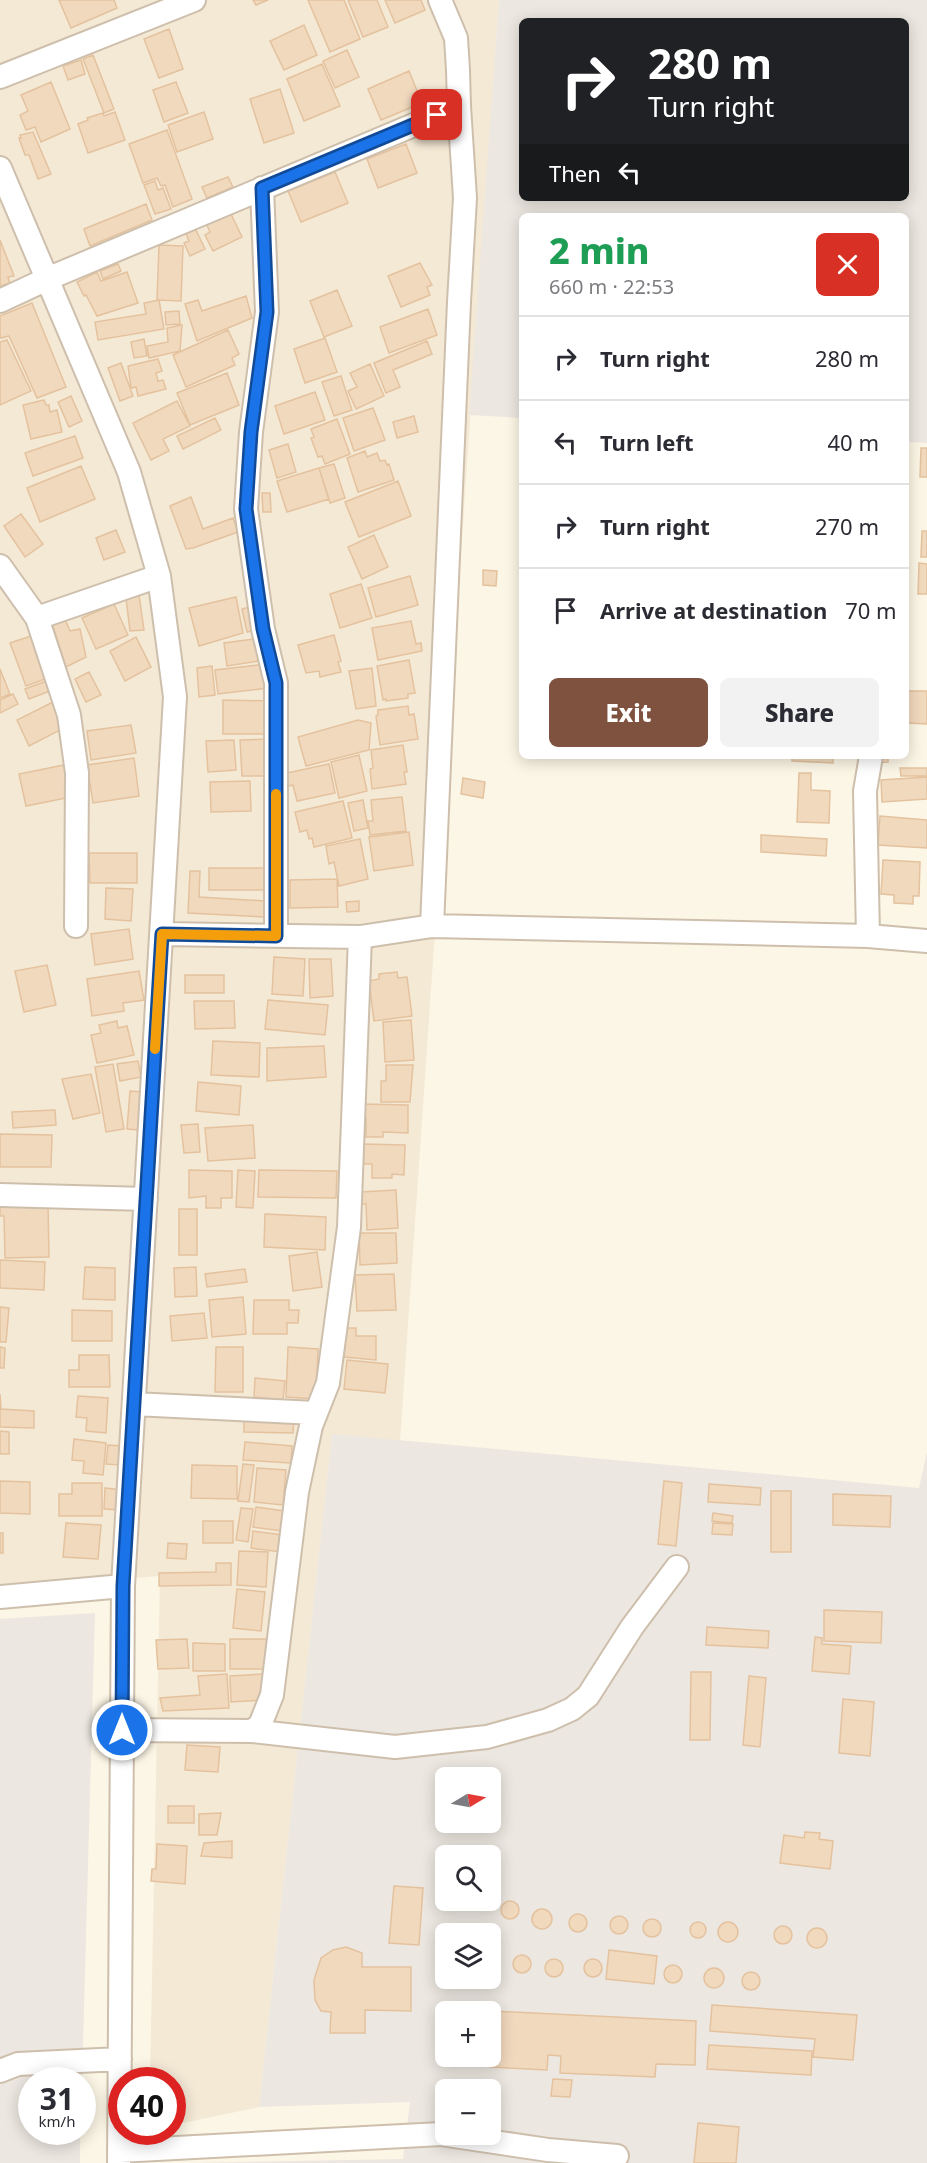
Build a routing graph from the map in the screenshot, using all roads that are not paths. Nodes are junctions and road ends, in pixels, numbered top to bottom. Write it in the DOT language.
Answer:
graph roads {
  1 [pos="194,0"];
  2 [pos="440,0"];
  3 [pos="0,77"];
  4 [pos="459,105"];
  5 [pos="0,168"];
  6 [pos="262,188"];
  7 [pos="47,279"];
  8 [pos="0,301"];
  9 [pos="0,566"];
  10 [pos="159,576"];
  11 [pos="37,618"];
  12 [pos="870,759"];
  13 [pos="76,926"];
  14 [pos="432,926"];
  15 [pos="162,934"];
  16 [pos="276,936"];
  17 [pos="868,936"];
  18 [pos="360,937"];
  19 [pos="927,941"];
  20 [pos="0,1195"];
  21 [pos="146,1199"];
  22 [pos="134,1404"];
  23 [pos="316,1413"];
  24 [pos="677,1567"];
  25 [pos="123,1586"];
  26 [pos="0,1597"];
  27 [pos="122,1730"];
  28 [pos="252,1731"];
  29 [pos="120,2059"];
  30 [pos="0,2071"];
  31 [pos="616,2156"];
  32 [pos="119,2157"];
  1 -- 3 [label="street"];
  2 -- 4 [label="street"];
  4 -- 6 [label="street"];
  4 -- 14 [label="street"];
  5 -- 7 [label="street"];
  6 -- 7 [label="street"];
  6 -- 16 [label="street"];
  7 -- 8 [label="street"];
  7 -- 10 [label="street"];
  9 -- 11 [label="street"];
  10 -- 11 [label="street"];
  10 -- 15 [label="street"];
  11 -- 13 [label="street"];
  12 -- 17 [label="street"];
  14 -- 17 [label="street"];
  14 -- 18 [label="street"];
  15 -- 16 [label="street"];
  15 -- 21 [label="street"];
  16 -- 18 [label="street"];
  17 -- 19 [label="street"];
  18 -- 23 [label="street"];
  20 -- 21 [label="street"];
  21 -- 22 [label="street"];
  22 -- 23 [label="street"];
  22 -- 25 [label="street"];
  23 -- 28 [label="street"];
  24 -- 28 [label="street"];
  25 -- 26 [label="street"];
  25 -- 27 [label="street"];
  27 -- 28 [label="street"];
  27 -- 29 [label="street"];
  29 -- 30 [label="street"];
  29 -- 32 [label="street"];
  31 -- 32 [label="street"];
}
